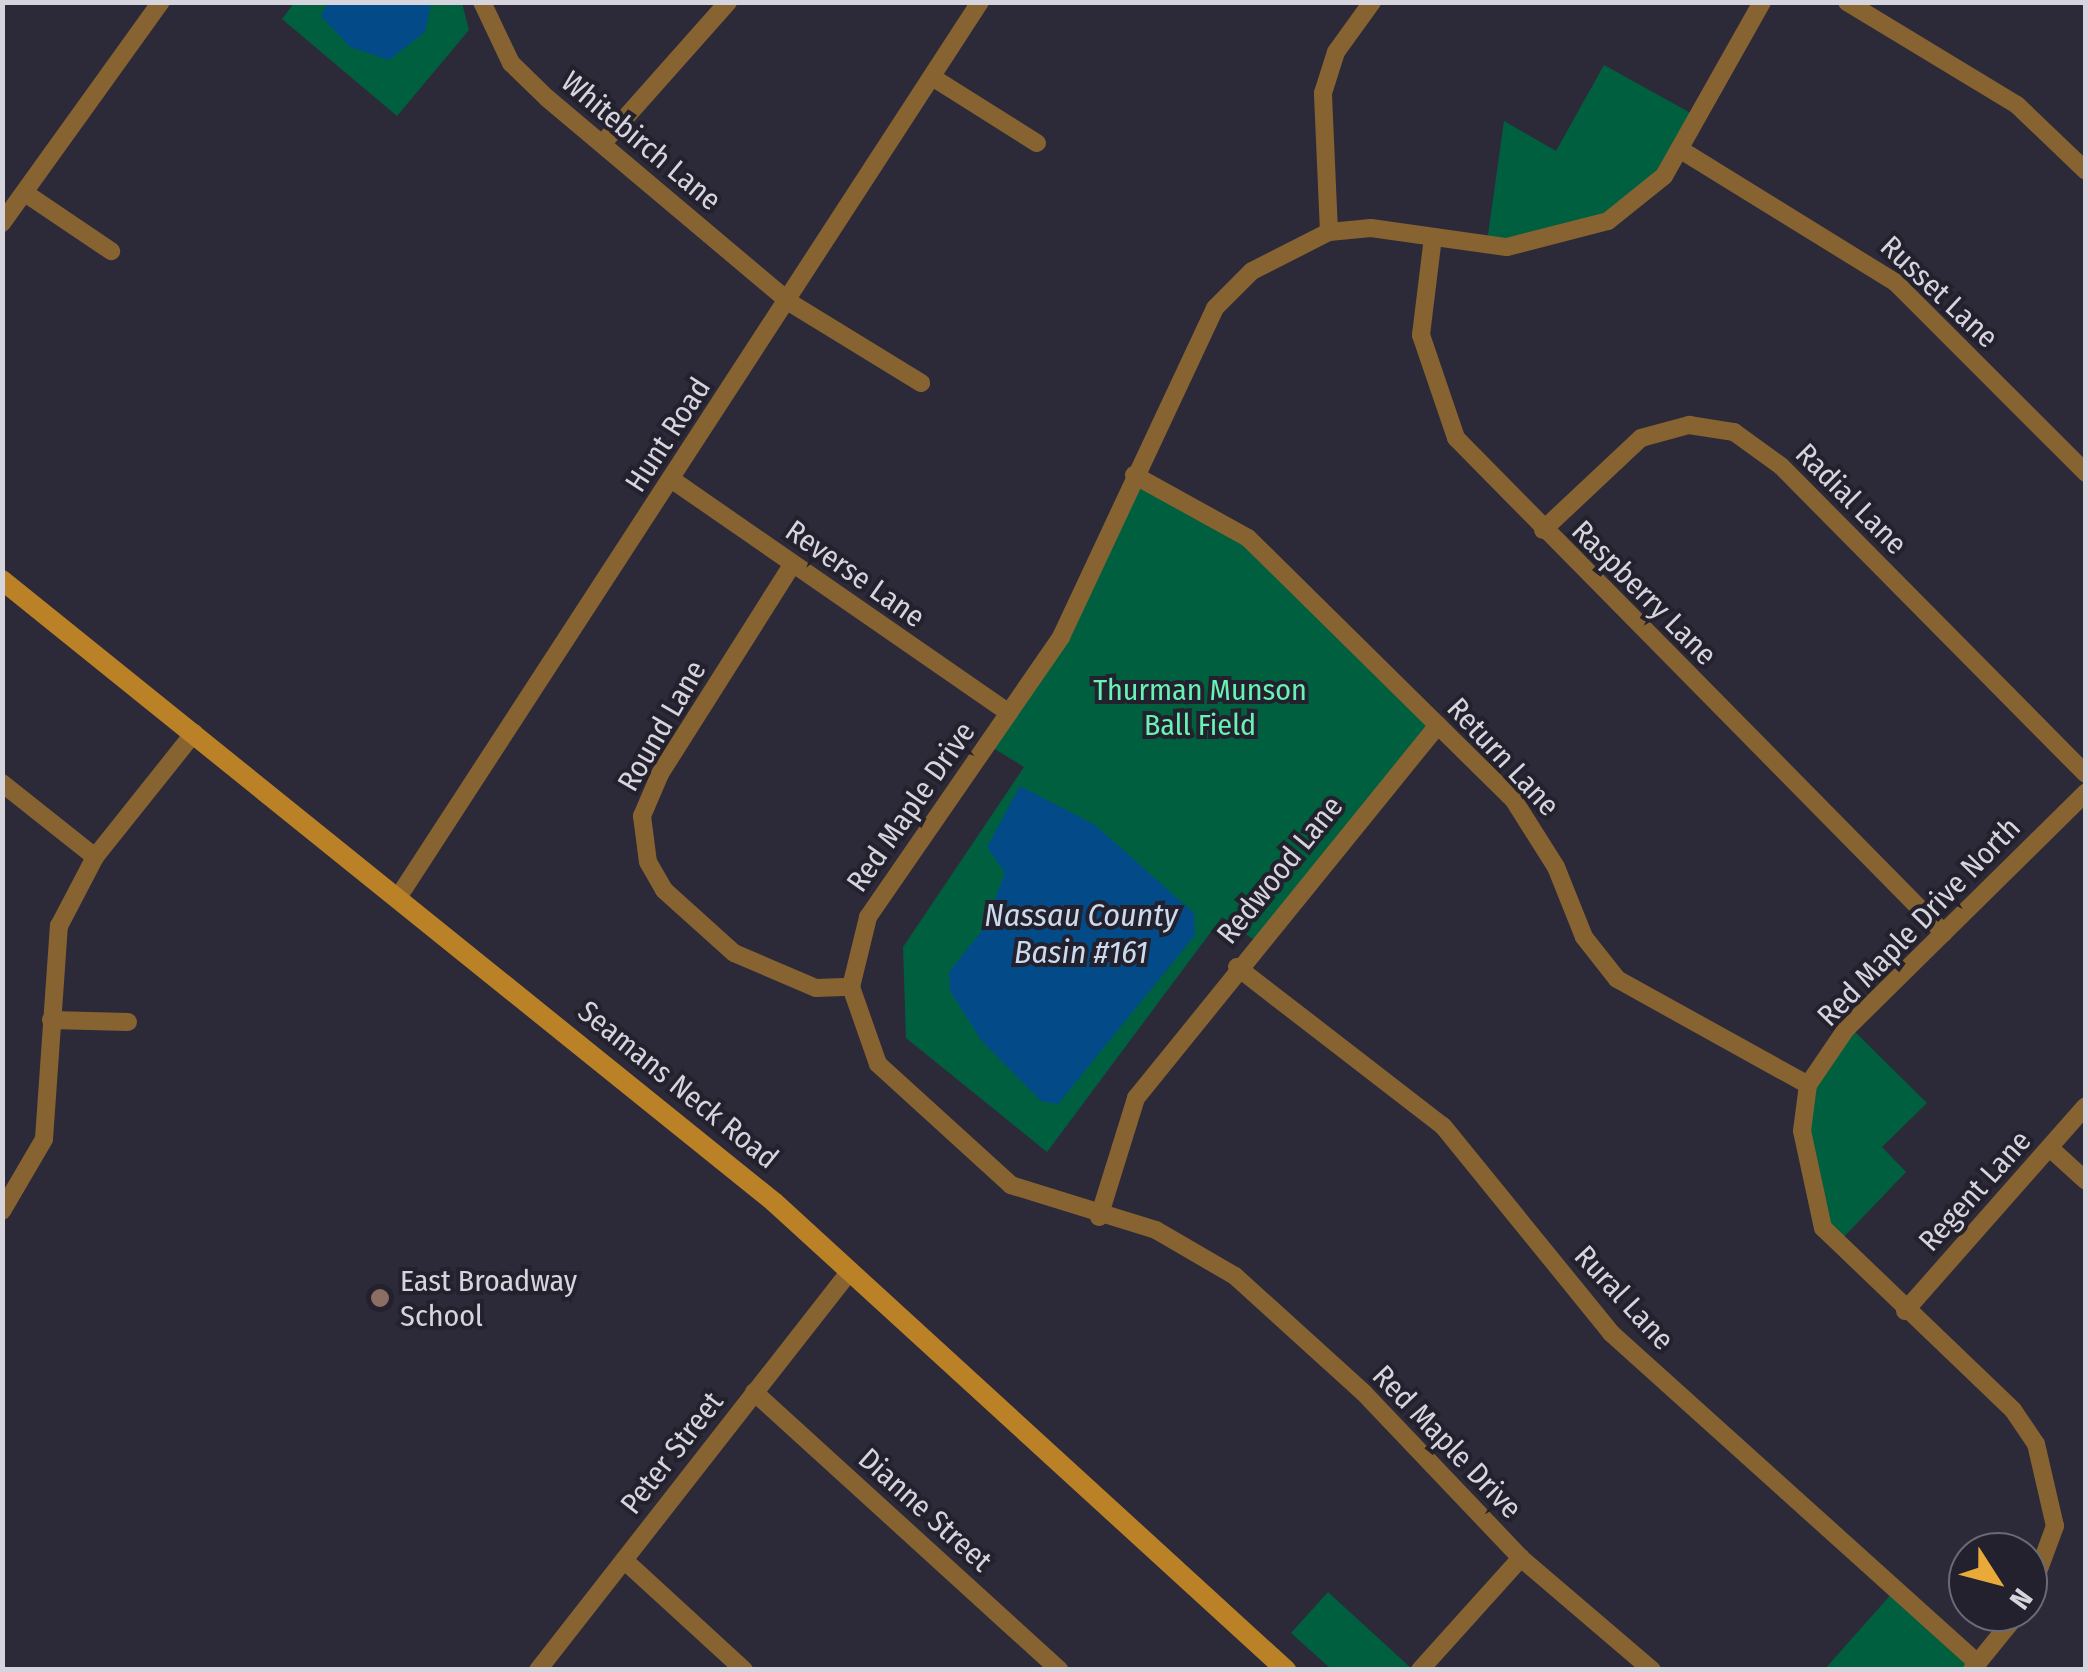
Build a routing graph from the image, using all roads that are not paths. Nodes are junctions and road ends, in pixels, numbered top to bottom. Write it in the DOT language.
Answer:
graph roads {
  1 [pos="161,2"];
  2 [pos="482,2"];
  3 [pos="728,2"];
  4 [pos="980,2"];
  5 [pos="1372,2"];
  6 [pos="1762,2"];
  7 [pos="1847,2"];
  8 [pos="932,77"];
  9 [pos="1037,143"];
  10 [pos="602,144"];
  11 [pos="1680,150"];
  12 [pos="2086,171"];
  13 [pos="25,192"];
  14 [pos="2,224"];
  15 [pos="1329,232"];
  16 [pos="1432,237"];
  17 [pos="111,251"];
  18 [pos="789,302"];
  19 [pos="921,383"];
  20 [pos="2086,473"];
  21 [pos="1134,475"];
  22 [pos="671,479"];
  23 [pos="1543,530"];
  24 [pos="792,565"];
  25 [pos="2,580"];
  26 [pos="1010,713"];
  27 [pos="1438,725"];
  28 [pos="194,732"];
  29 [pos="2086,774"];
  30 [pos="2,783"];
  31 [pos="2086,792"];
  32 [pos="95,857"];
  33 [pos="399,896"];
  34 [pos="1944,933"];
  35 [pos="1237,967"];
  36 [pos="851,987"];
  37 [pos="51,1020"];
  38 [pos="128,1022"];
  39 [pos="1808,1085"];
  40 [pos="2086,1106"];
  41 [pos="2050,1149"];
  42 [pos="2086,1180"];
  43 [pos="2,1211"];
  44 [pos="1099,1216"];
  45 [pos="850,1272"];
  46 [pos="1905,1311"];
  47 [pos="754,1392"];
  48 [pos="2048,1545"];
  49 [pos="1521,1558"];
  50 [pos="624,1560"];
  51 [pos="2002,1632"];
  52 [pos="1974,1666"];
  53 [pos="538,1670"];
  54 [pos="744,1670"];
  55 [pos="1060,1670"];
  56 [pos="1286,1670"];
  57 [pos="1420,1670"];
  58 [pos="1652,1670"];
  1 -- 13 [label="street"];
  2 -- 10 [label="street, Whitebirch Lane"];
  3 -- 10 [label="street"];
  4 -- 8 [label="street, Hunt Road"];
  5 -- 15 [label="street"];
  6 -- 11 [label="street"];
  7 -- 12 [label="street"];
  8 -- 9 [label="street"];
  8 -- 18 [label="street, Hunt Road"];
  10 -- 18 [label="street, Whitebirch Lane"];
  11 -- 16 [label="street"];
  11 -- 20 [label="street, Russet Lane"];
  13 -- 14 [label="street"];
  13 -- 17 [label="street"];
  15 -- 16 [label="street"];
  15 -- 21 [label="street, Red Maple Drive"];
  16 -- 23 [label="street, Raspberry Lane"];
  18 -- 19 [label="street, Whitebirch Lane"];
  18 -- 22 [label="street, Hunt Road"];
  21 -- 26 [label="street, Red Maple Drive"];
  21 -- 27 [label="street, Return Lane"];
  22 -- 24 [label="street, Reverse Lane"];
  22 -- 33 [label="street, Hunt Road"];
  23 -- 29 [label="street, Radial Lane"];
  23 -- 34 [label="street, Raspberry Lane"];
  24 -- 26 [label="street, Reverse Lane"];
  24 -- 36 [label="street, Round Lane"];
  25 -- 28 [label="main road, Seamans Neck Road"];
  26 -- 36 [label="street, Red Maple Drive"];
  27 -- 35 [label="street, Redwood Lane"];
  27 -- 39 [label="street, Return Lane"];
  28 -- 32 [label="street"];
  28 -- 33 [label="main road, Seamans Neck Road"];
  30 -- 32 [label="street"];
  31 -- 34 [label="street, Red Maple Drive North"];
  32 -- 37 [label="street"];
  33 -- 45 [label="main road, Seamans Neck Road"];
  34 -- 39 [label="street, Red Maple Drive North"];
  35 -- 44 [label="street, Redwood Lane"];
  35 -- 52 [label="street, Rural Lane"];
  36 -- 44 [label="street, Red Maple Drive"];
  37 -- 38 [label="street"];
  37 -- 43 [label="street"];
  39 -- 46 [label="street, Red Maple Drive North"];
  40 -- 41 [label="street, Regent Lane"];
  41 -- 42 [label="street"];
  41 -- 46 [label="street, Regent Lane"];
  44 -- 49 [label="street, Red Maple Drive"];
  45 -- 47 [label="street, Peter Street"];
  45 -- 56 [label="main road, Seamans Neck Road"];
  46 -- 48 [label="street, Red Maple Drive North"];
  47 -- 50 [label="street, Peter Street"];
  47 -- 55 [label="street, Dianne Street"];
  49 -- 57 [label="street"];
  49 -- 58 [label="street, Red Maple Drive"];
  50 -- 53 [label="street, Peter Street"];
  50 -- 54 [label="street"];
  51 -- 52 [label="street"];
}
